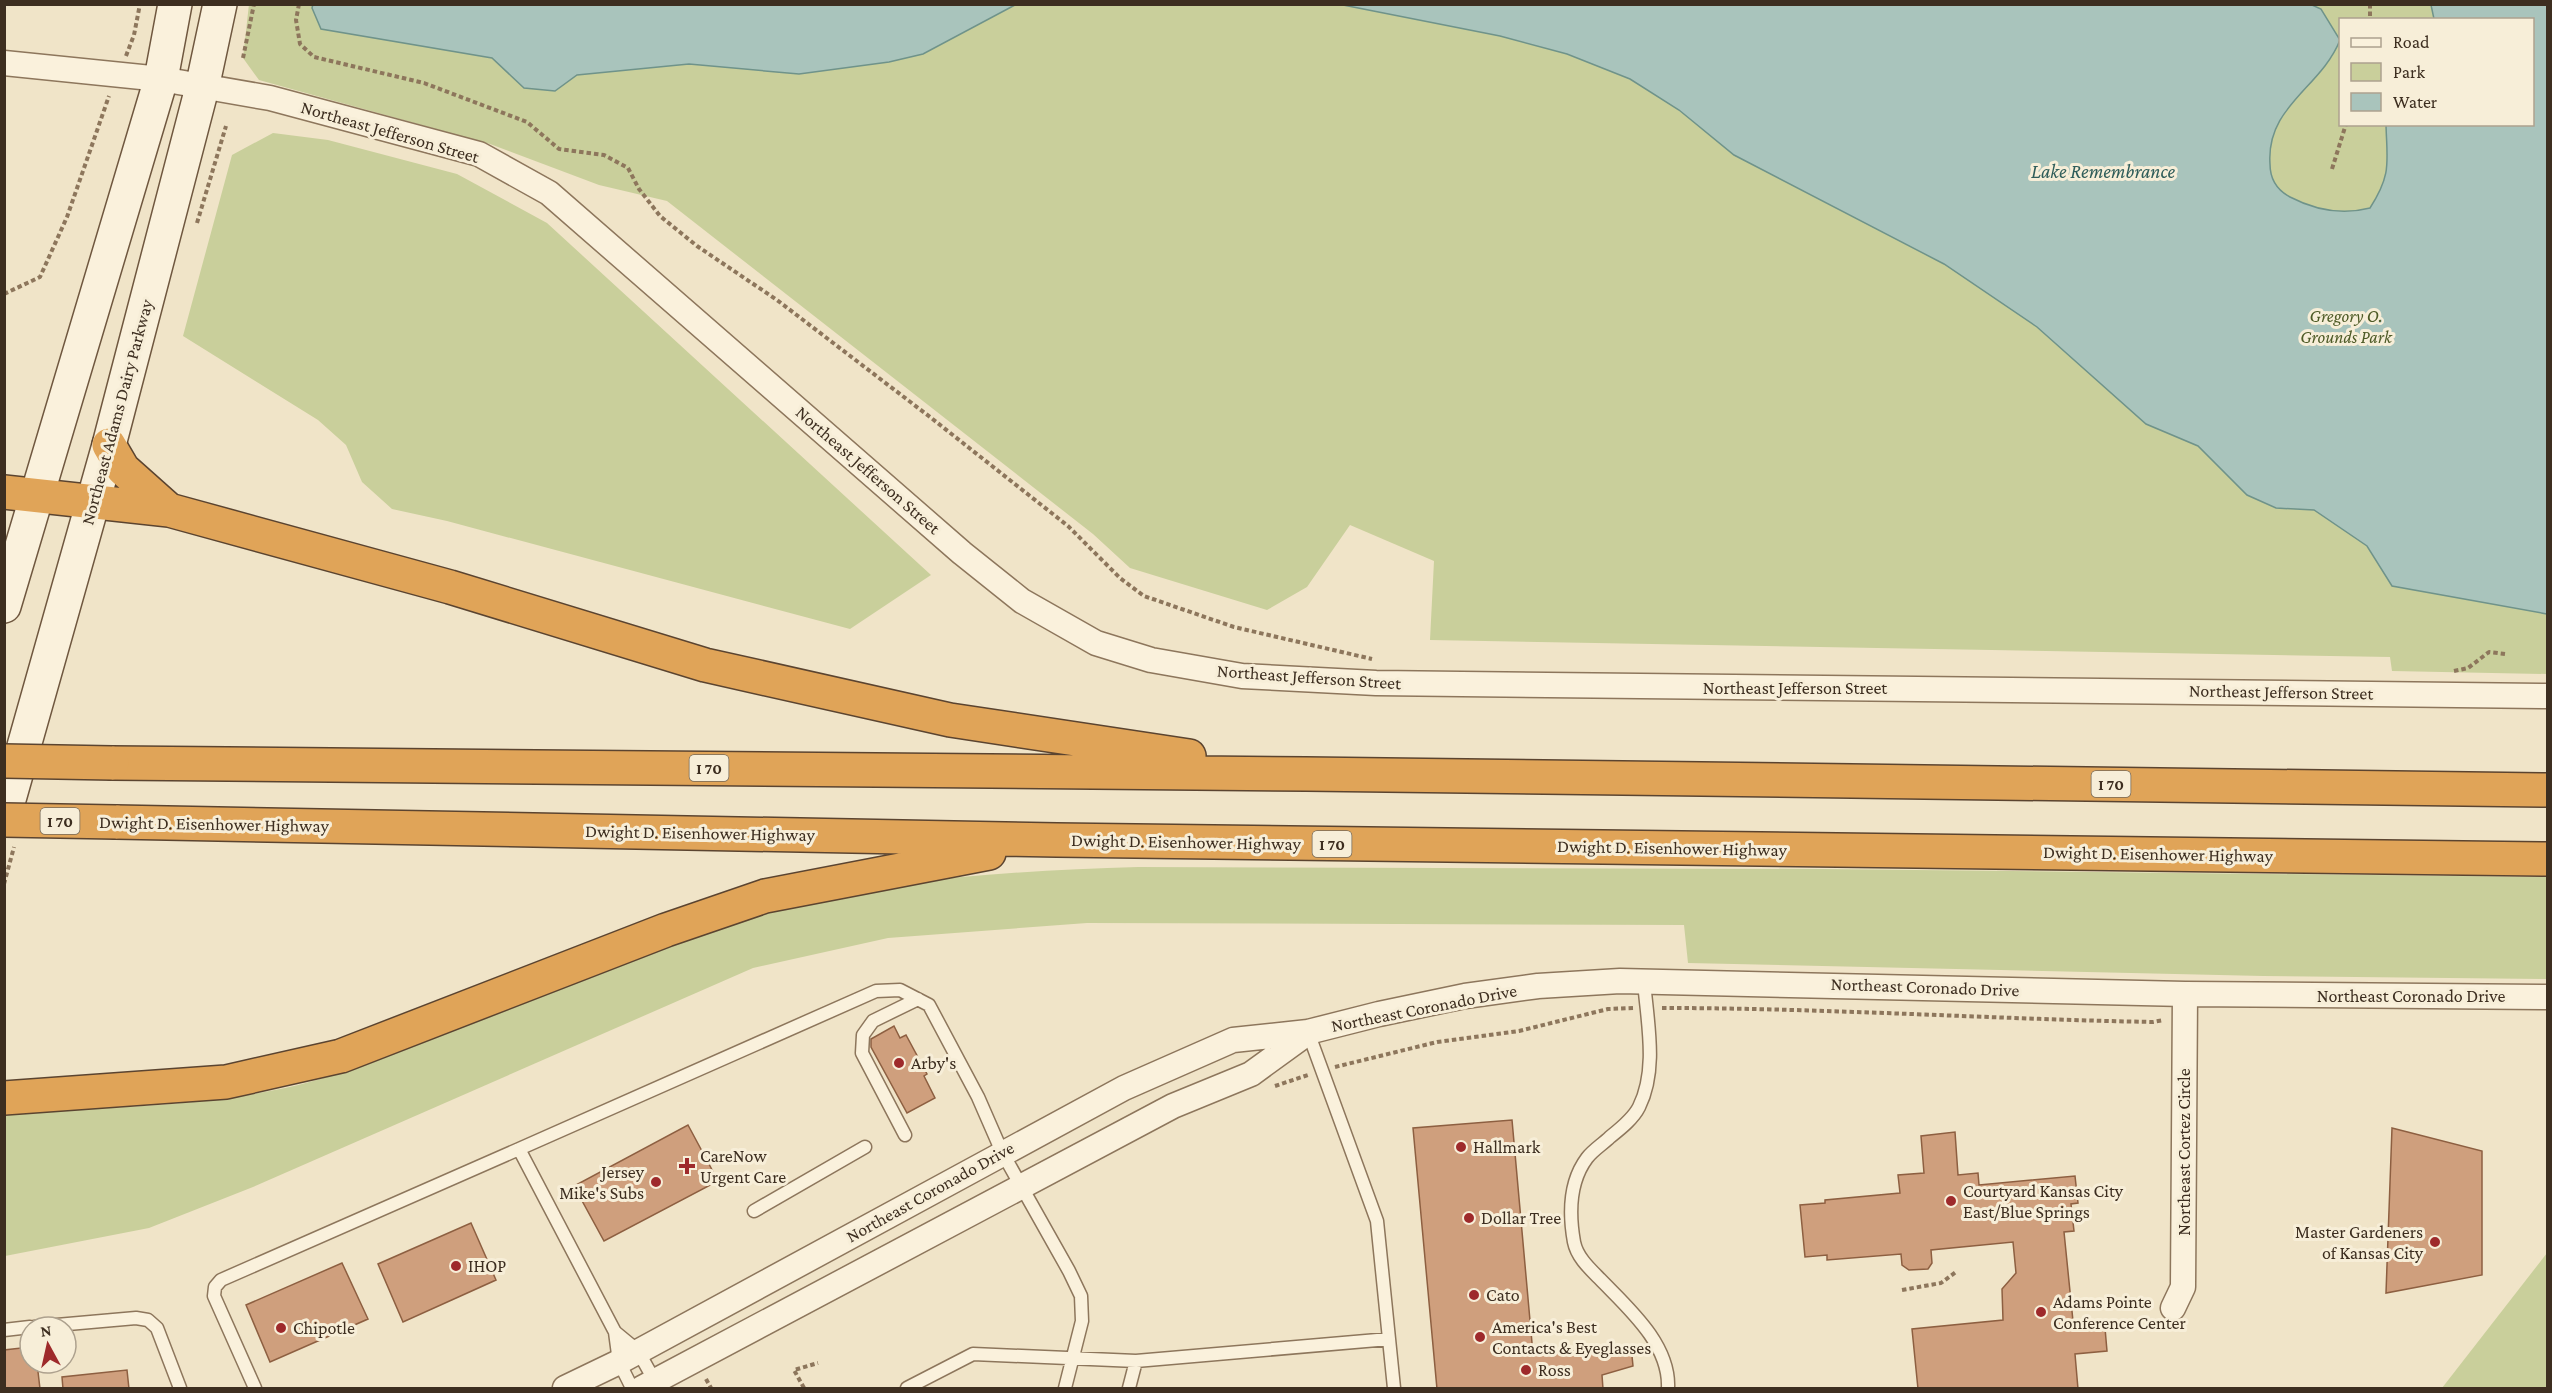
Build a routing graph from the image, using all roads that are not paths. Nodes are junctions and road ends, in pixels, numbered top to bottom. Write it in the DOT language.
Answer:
graph roads {
  1 [pos="175,4"];
  2 [pos="220,4"];
  3 [pos="4,63"];
  4 [pos="161,79"];
  5 [pos="202,88"];
  6 [pos="109,445"];
  7 [pos="4,492"];
  8 [pos="37,495"];
  9 [pos="93,501"];
  10 [pos="169,510"];
  11 [pos="4,606"];
  12 [pos="2547,696"];
  13 [pos="4,761"];
  14 [pos="1306,774"];
  15 [pos="2547,790"];
  16 [pos="8,828"];
  17 [pos="1057,840"];
  18 [pos="2547,859"];
  19 [pos="1644,981"];
  20 [pos="2185,994"];
  21 [pos="2547,997"];
  22 [pos="918,999"];
  23 [pos="1308,1032"];
  24 [pos="4,1098"];
  25 [pos="905,1135"];
  26 [pos="865,1147"];
  27 [pos="519,1149"];
  28 [pos="1002,1152"];
  29 [pos="1021,1186"];
  30 [pos="754,1211"];
  31 [pos="2173,1308"];
  32 [pos="78,1323"];
  33 [pos="615,1332"];
  34 [pos="1389,1339"];
  35 [pos="628,1357"];
  36 [pos="1073,1358"];
  37 [pos="1137,1361"];
  38 [pos="652,1386"];
  39 [pos="180,1389"];
  40 [pos="255,1389"];
  41 [pos="565,1389"];
  42 [pos="632,1389"];
  43 [pos="907,1389"];
  44 [pos="1065,1389"];
  45 [pos="1129,1389"];
  46 [pos="1394,1389"];
  47 [pos="1668,1389"];
  1 -- 4 [label="main road"];
  2 -- 5 [label="main road, Northeast Adams Dairy Parkway"];
  3 -- 4 [label="street, Northeast Jefferson Street"];
  4 -- 5 [label="street, Northeast Jefferson Street"];
  4 -- 8 [label="main road"];
  5 -- 6 [label="main road, Northeast Adams Dairy Parkway"];
  5 -- 12 [label="street, Northeast Jefferson Street"];
  6 -- 9 [label="main road, Northeast Adams Dairy Parkway"];
  6 -- 10 [label="highway"];
  7 -- 8 [label="highway"];
  8 -- 9 [label="highway"];
  8 -- 11 [label="main road"];
  9 -- 10 [label="highway"];
  9 -- 16 [label="main road, Northeast Adams Dairy Parkway"];
  10 -- 14 [label="highway"];
  13 -- 14 [label="highway, I 70, bridge"];
  14 -- 15 [label="highway, I 70"];
  16 -- 17 [label="highway, Dwight D. Eisenhower Highway / I 70, bridge"];
  17 -- 18 [label="highway, Dwight D. Eisenhower Highway / I 70"];
  17 -- 24 [label="highway"];
  19 -- 20 [label="street, Northeast Coronado Drive"];
  19 -- 23 [label="street, Northeast Coronado Drive"];
  19 -- 47 [label="lane"];
  20 -- 21 [label="street, Northeast Coronado Drive"];
  20 -- 31 [label="street, Northeast Cortez Circle"];
  22 -- 25 [label="lane"];
  22 -- 27 [label="lane"];
  22 -- 28 [label="lane"];
  23 -- 28 [label="street, Northeast Coronado Drive"];
  23 -- 29 [label="street, Northeast Coronado Drive"];
  23 -- 34 [label="lane"];
  26 -- 30 [label="lane"];
  27 -- 33 [label="lane"];
  27 -- 40 [label="lane"];
  28 -- 29 [label="lane"];
  28 -- 35 [label="street, Northeast Coronado Drive"];
  29 -- 36 [label="lane"];
  29 -- 38 [label="street, Northeast Coronado Drive"];
  32 -- 39 [label="lane"];
  33 -- 35 [label="lane"];
  33 -- 35 [label="lane"];
  34 -- 37 [label="lane"];
  34 -- 46 [label="lane"];
  35 -- 38 [label="lane"];
  35 -- 41 [label="street, Northeast Coronado Drive"];
  35 -- 42 [label="lane"];
  36 -- 37 [label="lane"];
  36 -- 43 [label="lane"];
  36 -- 44 [label="lane"];
  37 -- 45 [label="lane"];
}
